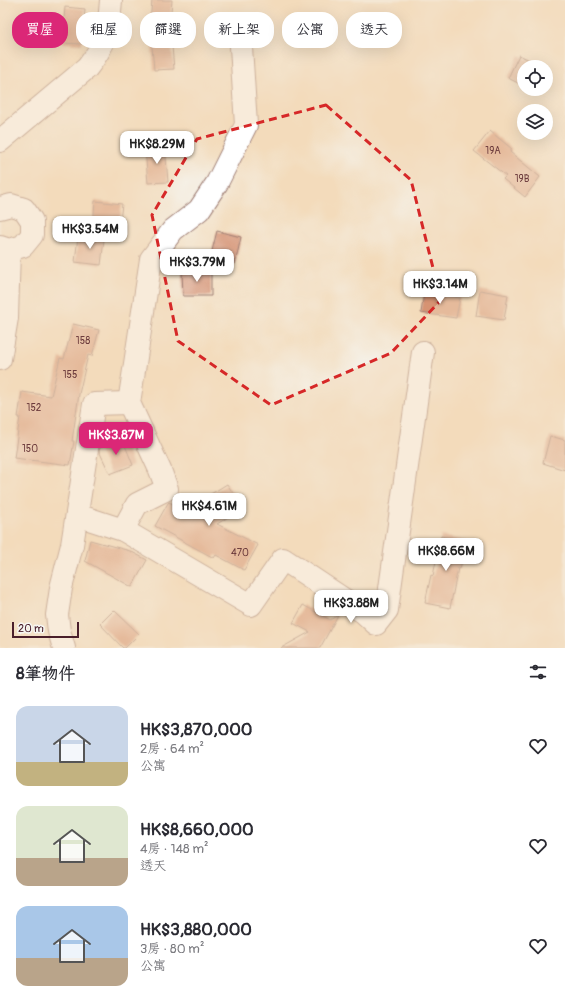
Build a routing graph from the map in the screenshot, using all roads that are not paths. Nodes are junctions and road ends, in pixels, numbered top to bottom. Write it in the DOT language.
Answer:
graph roads {
  1 [pos="111,0"];
  2 [pos="241,48"];
  3 [pos="0,141"];
  4 [pos="0,208"];
  5 [pos="5,249"];
  6 [pos="423,352"];
  7 [pos="0,359"];
  8 [pos="129,403"];
  9 [pos="77,515"];
  10 [pos="123,530"];
  11 [pos="64,648"];
  1 -- 3 [label="street"];
  2 -- 8 [label="street"];
  4 -- 5 [label="street"];
  5 -- 7 [label="street"];
  6 -- 10 [label="street"];
  8 -- 9 [label="street"];
  8 -- 10 [label="street"];
  9 -- 10 [label="street"];
  9 -- 11 [label="street"];
}
